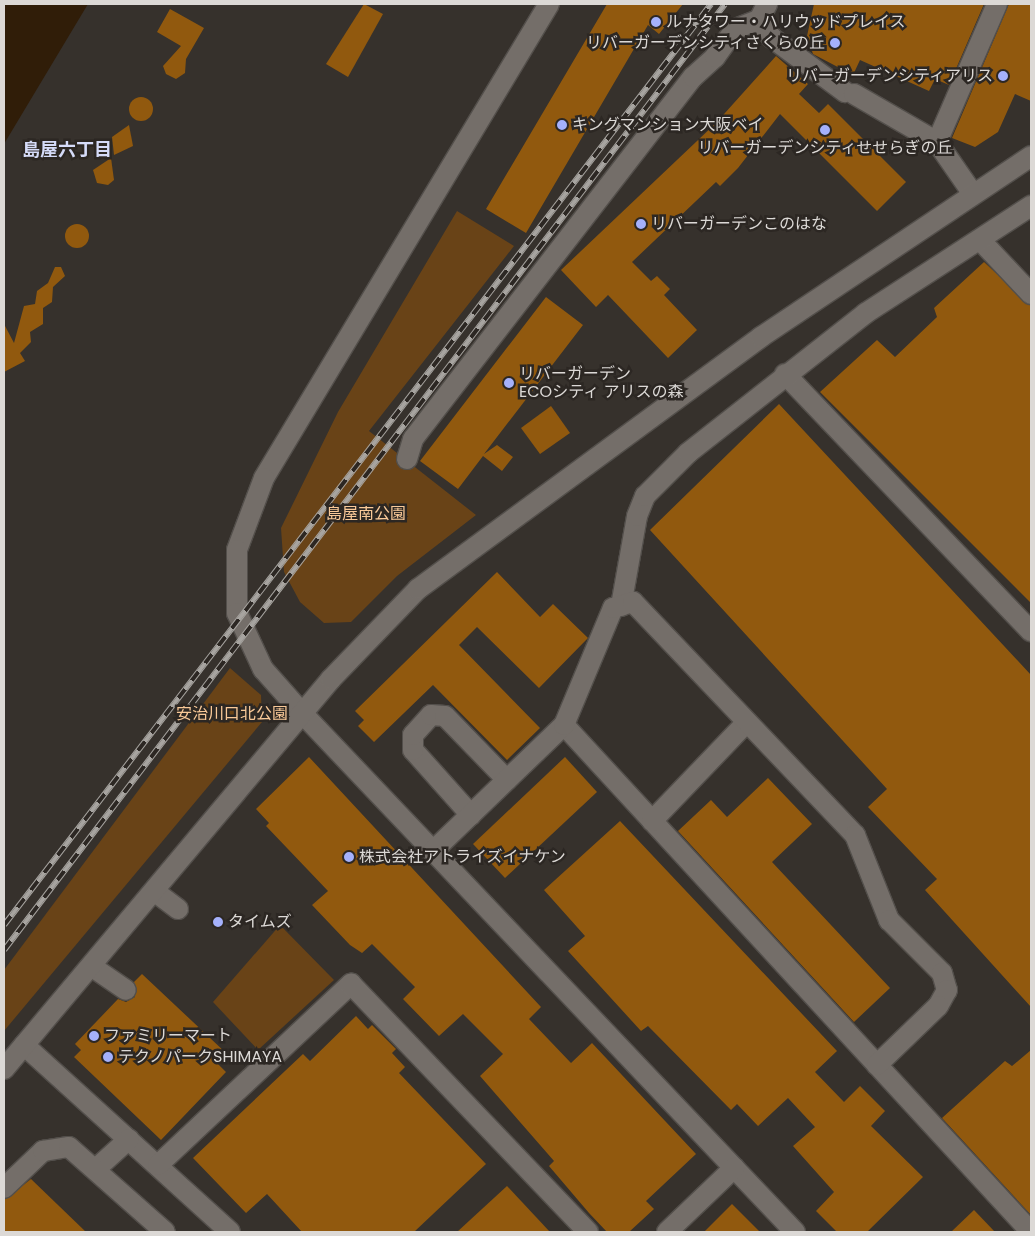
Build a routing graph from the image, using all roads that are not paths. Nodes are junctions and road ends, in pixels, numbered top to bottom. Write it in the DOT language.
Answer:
graph roads {
  1 [pos="549,4"];
  2 [pos="997,4"];
  3 [pos="763,12"];
  4 [pos="937,142"];
  5 [pos="1031,156"];
  6 [pos="973,194"];
  7 [pos="1031,206"];
  8 [pos="982,241"];
  9 [pos="1031,294"];
  10 [pos="785,374"];
  11 [pos="408,459"];
  12 [pos="622,606"];
  13 [pos="1031,631"];
  14 [pos="302,713"];
  15 [pos="747,722"];
  16 [pos="564,726"];
  17 [pos="507,780"];
  18 [pos="471,815"];
  19 [pos="652,821"];
  20 [pos="433,851"];
  21 [pos="154,891"];
  22 [pos="178,909"];
  23 [pos="91,966"];
  24 [pos="126,990"];
  25 [pos="24,1045"];
  26 [pos="877,1065"];
  27 [pos="4,1069"];
  28 [pos="128,1139"];
  29 [pos="158,1165"];
  30 [pos="97,1168"];
  31 [pos="734,1168"];
  32 [pos="4,1188"];
  33 [pos="165,1232"];
  34 [pos="230,1232"];
  35 [pos="588,1232"];
  36 [pos="667,1232"];
  37 [pos="795,1232"];
  38 [pos="1031,1232"];
  1 -- 14 [label="street"];
  2 -- 4 [label="street"];
  3 -- 4 [label="street"];
  3 -- 11 [label="street"];
  4 -- 6 [label="street"];
  5 -- 6 [label="street"];
  6 -- 14 [label="street"];
  7 -- 8 [label="street"];
  8 -- 9 [label="street"];
  8 -- 10 [label="street"];
  10 -- 12 [label="street"];
  10 -- 13 [label="street"];
  12 -- 15 [label="street"];
  12 -- 16 [label="street"];
  14 -- 20 [label="street"];
  14 -- 21 [label="street"];
  15 -- 19 [label="street"];
  15 -- 26 [label="street"];
  16 -- 17 [label="street"];
  16 -- 19 [label="street"];
  17 -- 18 [label="street"];
  17 -- 18 [label="street"];
  18 -- 20 [label="street"];
  19 -- 26 [label="street"];
  20 -- 31 [label="street"];
  21 -- 22 [label="street"];
  21 -- 23 [label="street"];
  23 -- 24 [label="street"];
  23 -- 25 [label="street"];
  25 -- 27 [label="street"];
  25 -- 28 [label="street"];
  26 -- 38 [label="street"];
  28 -- 29 [label="street"];
  28 -- 30 [label="street"];
  29 -- 34 [label="street"];
  29 -- 35 [label="street"];
  30 -- 32 [label="street"];
  30 -- 33 [label="street"];
  31 -- 36 [label="street"];
  31 -- 37 [label="street"];
}
